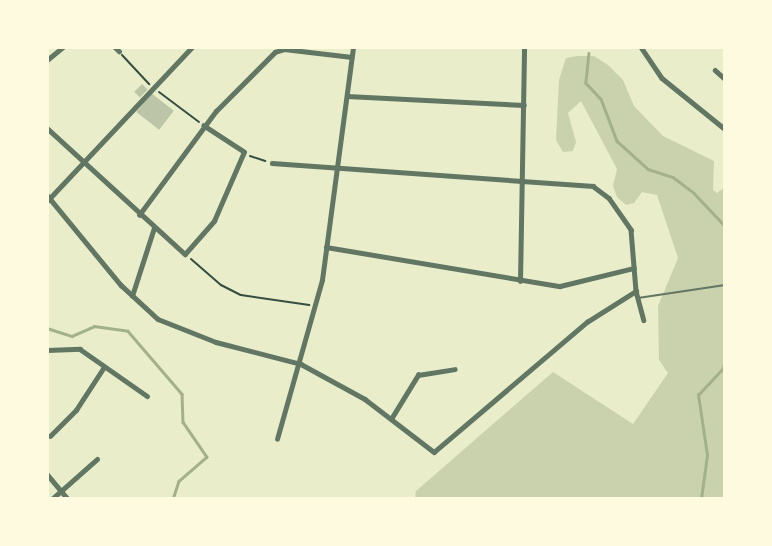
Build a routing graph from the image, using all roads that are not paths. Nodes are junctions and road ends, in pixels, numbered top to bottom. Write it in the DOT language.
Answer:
graph roads {
  1 [pos="63,47"];
  2 [pos="192,47"];
  3 [pos="353,47"];
  4 [pos="524,47"];
  5 [pos="641,47"];
  6 [pos="352,57"];
  7 [pos="47,60"];
  8 [pos="715,70"];
  9 [pos="725,79"];
  10 [pos="347,96"];
  11 [pos="524,105"];
  12 [pos="204,126"];
  13 [pos="47,128"];
  14 [pos="725,130"];
  15 [pos="272,163"];
  16 [pos="86,164"];
  17 [pos="339,171"];
  18 [pos="524,182"];
  19 [pos="48,198"];
  20 [pos="139,215"];
  21 [pos="153,228"];
  22 [pos="326,247"];
  23 [pos="634,268"];
  24 [pos="520,281"];
  25 [pos="723,285"];
  26 [pos="636,291"];
  27 [pos="132,296"];
  28 [pos="637,298"];
  29 [pos="644,320"];
  30 [pos="47,350"];
  31 [pos="300,364"];
  32 [pos="104,367"];
  33 [pos="455,369"];
  34 [pos="148,396"];
  35 [pos="391,419"];
  36 [pos="50,436"];
  37 [pos="277,439"];
  38 [pos="97,459"];
  39 [pos="47,474"];
  40 [pos="62,489"];
  41 [pos="52,499"];
  42 [pos="68,499"];
  1 -- 7 [label="street"];
  2 -- 16 [label="street"];
  3 -- 6 [label="street"];
  4 -- 11 [label="street"];
  5 -- 14 [label="street"];
  6 -- 10 [label="street"];
  6 -- 12 [label="street"];
  8 -- 9 [label="street"];
  10 -- 11 [label="street"];
  10 -- 17 [label="street"];
  11 -- 18 [label="street"];
  12 -- 20 [label="street"];
  12 -- 21 [label="street"];
  13 -- 16 [label="street"];
  15 -- 17 [label="street"];
  16 -- 19 [label="street"];
  16 -- 20 [label="street"];
  17 -- 18 [label="street"];
  17 -- 22 [label="street"];
  18 -- 23 [label="street"];
  18 -- 24 [label="street"];
  19 -- 27 [label="street"];
  20 -- 21 [label="street"];
  21 -- 27 [label="street"];
  22 -- 24 [label="street"];
  22 -- 31 [label="street"];
  23 -- 24 [label="street"];
  23 -- 26 [label="street"];
  25 -- 28 [label="lane"];
  26 -- 28 [label="street"];
  26 -- 35 [label="street"];
  27 -- 31 [label="street"];
  28 -- 29 [label="street"];
  30 -- 32 [label="street"];
  31 -- 35 [label="street"];
  31 -- 37 [label="street"];
  32 -- 34 [label="street"];
  32 -- 36 [label="street"];
  33 -- 35 [label="street"];
  38 -- 40 [label="street"];
  39 -- 40 [label="street"];
  40 -- 41 [label="street"];
  40 -- 42 [label="street"];
}
